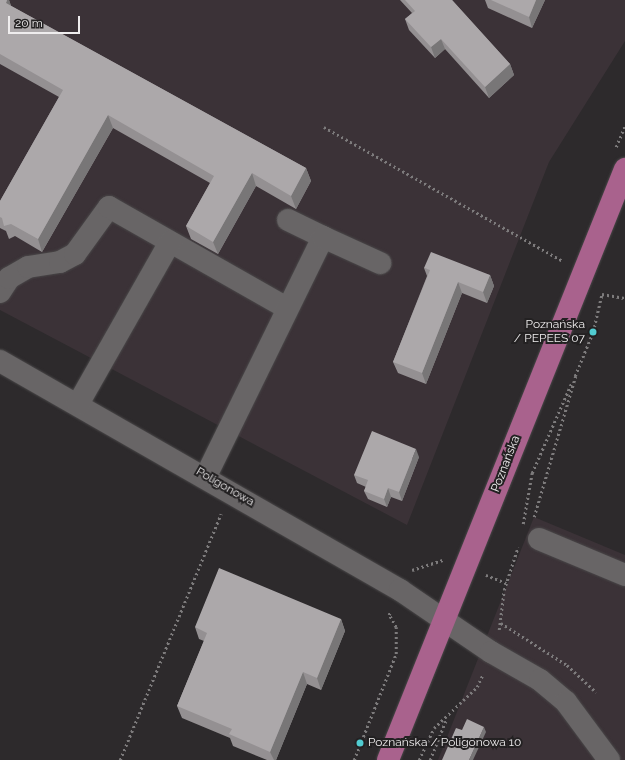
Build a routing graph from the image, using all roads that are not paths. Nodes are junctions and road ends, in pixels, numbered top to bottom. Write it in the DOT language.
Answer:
graph roads {
  1 [pos="625,169"];
  2 [pos="288,220"];
  3 [pos="324,237"];
  4 [pos="170,242"];
  5 [pos="380,263"];
  6 [pos="0,292"];
  7 [pos="287,308"];
  8 [pos="0,361"];
  9 [pos="78,404"];
  10 [pos="206,476"];
  11 [pos="531,536"];
  12 [pos="625,575"];
  13 [pos="445,621"];
  14 [pos="388,760"];
  15 [pos="609,760"];
  1 -- 13 [label="main road, Poznańska"];
  2 -- 3 [label="street"];
  3 -- 5 [label="street"];
  3 -- 7 [label="street"];
  4 -- 6 [label="street"];
  4 -- 7 [label="street"];
  4 -- 9 [label="street"];
  7 -- 10 [label="street"];
  8 -- 9 [label="street, Poligonowa"];
  9 -- 10 [label="street, Poligonowa"];
  10 -- 13 [label="street, Poligonowa"];
  11 -- 12 [label="street"];
  13 -- 14 [label="main road, Poznańska"];
  13 -- 15 [label="street, Poligonowa"];
}
